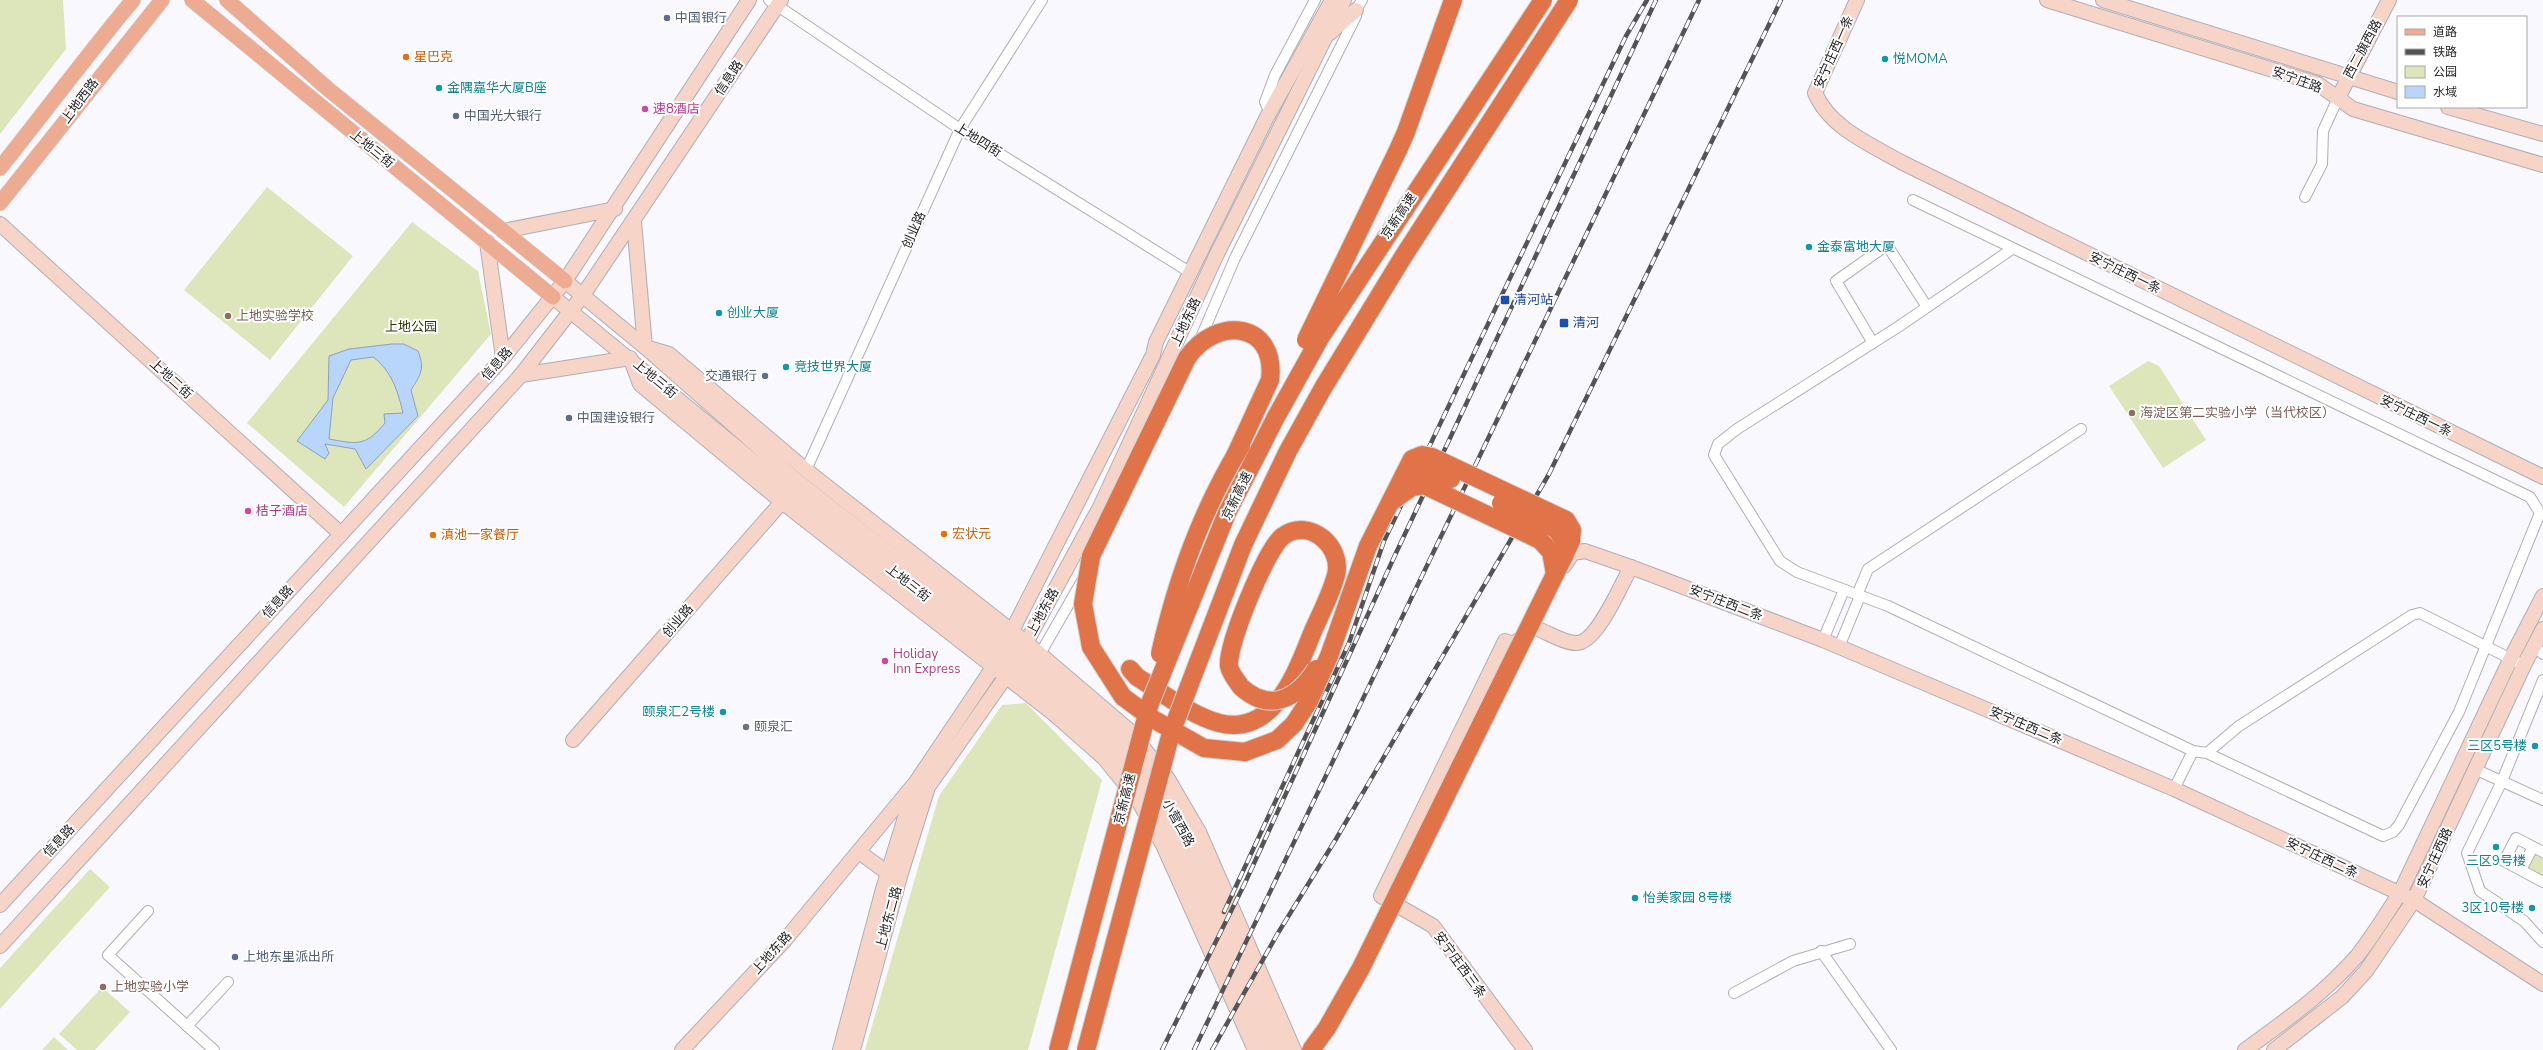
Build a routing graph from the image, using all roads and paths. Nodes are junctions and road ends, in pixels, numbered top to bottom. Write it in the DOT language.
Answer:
graph roads {
  1 [pos="133,0"];
  2 [pos="162,0"];
  3 [pos="192,0"];
  4 [pos="227,0"];
  5 [pos="749,0"];
  6 [pos="1042,0"];
  7 [pos="1315,0"];
  8 [pos="1332,0"];
  9 [pos="1344,0"];
  10 [pos="1453,0"];
  11 [pos="1544,0"];
  12 [pos="1569,0"];
  13 [pos="1857,0"];
  14 [pos="2047,0"];
  15 [pos="2103,0"];
  16 [pos="2389,0"];
  17 [pos="776,2"];
  18 [pos="1359,5"];
  19 [pos="1323,40"];
  20 [pos="2349,76"];
  21 [pos="2397,92"];
  22 [pos="2338,98"];
  23 [pos="2452,108"];
  24 [pos="1270,113"];
  25 [pos="960,129"];
  26 [pos="2543,134"];
  27 [pos="2543,165"];
  28 [pos="0,168"];
  29 [pos="2305,197"];
  30 [pos="1913,200"];
  31 [pos="0,202"];
  32 [pos="615,209"];
  33 [pos="634,222"];
  34 [pos="0,224"];
  35 [pos="503,231"];
  36 [pos="487,242"];
  37 [pos="2012,249"];
  38 [pos="1191,273"];
  39 [pos="565,281"];
  40 [pos="583,295"];
  41 [pos="553,297"];
  42 [pos="1927,307"];
  43 [pos="571,311"];
  44 [pos="1873,343"];
  45 [pos="644,347"];
  46 [pos="503,358"];
  47 [pos="630,358"];
  48 [pos="521,375"];
  49 [pos="2081,429"];
  50 [pos="1235,456"];
  51 [pos="2543,477"];
  52 [pos="794,486"];
  53 [pos="1390,503"];
  54 [pos="341,534"];
  55 [pos="1631,567"];
  56 [pos="1555,574"];
  57 [pos="1844,590"];
  58 [pos="1859,595"];
  59 [pos="2543,596"];
  60 [pos="1340,622"];
  61 [pos="1535,628"];
  62 [pos="2543,629"];
  63 [pos="1823,640"];
  64 [pos="2487,645"];
  65 [pos="1839,647"];
  66 [pos="1004,650"];
  67 [pos="2538,650"];
  68 [pos="1040,654"];
  69 [pos="1017,660"];
  70 [pos="2510,660"];
  71 [pos="2524,665"];
  72 [pos="1130,669"];
  73 [pos="2543,680"];
  74 [pos="1150,703"];
  75 [pos="573,740"];
  76 [pos="2193,751"];
  77 [pos="2207,753"];
  78 [pos="2477,770"];
  79 [pos="2502,781"];
  80 [pos="922,785"];
  81 [pos="2174,789"];
  82 [pos="2543,800"];
  83 [pos="2533,847"];
  84 [pos="858,852"];
  85 [pos="2543,852"];
  86 [pos="2521,870"];
  87 [pos="888,873"];
  88 [pos="2543,882"];
  89 [pos="2400,893"];
  90 [pos="2414,900"];
  91 [pos="0,905"];
  92 [pos="148,911"];
  93 [pos="2543,942"];
  94 [pos="1850,944"];
  95 [pos="0,946"];
  96 [pos="1821,951"];
  97 [pos="228,982"];
  98 [pos="2543,984"];
  99 [pos="1734,993"];
  100 [pos="187,1026"];
  101 [pos="214,1050"];
  102 [pos="682,1050"];
  103 [pos="840,1050"];
  104 [pos="853,1050"];
  105 [pos="1058,1050"];
  106 [pos="1086,1050"];
  107 [pos="1255,1050"];
  108 [pos="1269,1050"];
  109 [pos="1281,1050"];
  110 [pos="1294,1050"];
  111 [pos="1311,1050"];
  112 [pos="1525,1050"];
  113 [pos="1891,1050"];
  114 [pos="2245,1050"];
  115 [pos="2274,1050"];
  1 -- 28 [label="main road, 上地西路"];
  2 -- 31 [label="main road, 上地西路"];
  3 -- 36 [label="main road, 上地三街"];
  4 -- 35 [label="main road, 上地三街"];
  5 -- 32 [label="street, 信息路"];
  6 -- 25 [label="street, 创业路"];
  7 -- 24 [label="street"];
  8 -- 24 [label="street, 上地东路"];
  9 -- 19 [label="street, 上地东路"];
  10 -- 50 [label="highway, bridge"];
  11 -- 74 [label="highway, 京新高速, bridge"];
  12 -- 106 [label="highway, 京新高速, bridge"];
  13 -- 51 [label="street, 安宁庄西一条"];
  14 -- 22 [label="street, 安宁庄路"];
  15 -- 20 [label="street, 安宁庄路"];
  16 -- 20 [label="street, 西二旗西路"];
  17 -- 25 [label="street, 上地四街"];
  17 -- 33 [label="street, 信息路"];
  18 -- 19 [label="street"];
  18 -- 68 [label="street"];
  19 -- 69 [label="street, 上地东路"];
  20 -- 21 [label="street, 安宁庄路"];
  20 -- 22 [label="street, 西二旗西路"];
  22 -- 27 [label="street, 安宁庄路"];
  22 -- 29 [label="street"];
  23 -- 26 [label="street"];
  24 -- 38 [label="street, 上地东路"];
  25 -- 38 [label="street, 上地四街"];
  25 -- 52 [label="street, 创业路"];
  30 -- 37 [label="street"];
  32 -- 35 [label="street"];
  32 -- 39 [label="street, 信息路"];
  33 -- 40 [label="street, 信息路"];
  33 -- 45 [label="street"];
  34 -- 54 [label="street, 上地二街"];
  35 -- 39 [label="main road, 上地三街"];
  36 -- 41 [label="main road, 上地三街"];
  36 -- 46 [label="street"];
  37 -- 42 [label="street"];
  37 -- 64 [label="street"];
  38 -- 66 [label="street, 上地东路"];
  39 -- 40 [label="street, 上地三街"];
  39 -- 41 [label="street, 信息路"];
  40 -- 43 [label="street, 信息路"];
  40 -- 45 [label="street, 上地三街"];
  41 -- 43 [label="street"];
  41 -- 46 [label="street, 信息路"];
  42 -- 44 [label="street"];
  42 -- 44 [label="street"];
  43 -- 47 [label="street"];
  43 -- 48 [label="street, 信息路"];
  44 -- 57 [label="street"];
  45 -- 52 [label="street, 上地三街"];
  46 -- 54 [label="street, 信息路"];
  47 -- 48 [label="street"];
  47 -- 52 [label="street, 上地三街"];
  48 -- 95 [label="street, 信息路"];
  49 -- 58 [label="street"];
  50 -- 60 [label="highway, bridge"];
  50 -- 74 [label="highway, bridge"];
  52 -- 66 [label="street, 上地三街"];
  52 -- 66 [label="street, 上地三街"];
  52 -- 75 [label="street, 创业路"];
  53 -- 56 [label="highway, bridge"];
  53 -- 56 [label="highway, bridge"];
  53 -- 60 [label="highway, bridge"];
  54 -- 91 [label="street, 信息路"];
  55 -- 61 [label="street"];
  55 -- 61 [label="street, 安宁庄西二条"];
  55 -- 63 [label="street, 安宁庄西二条"];
  56 -- 111 [label="highway, bridge"];
  57 -- 58 [label="street"];
  57 -- 63 [label="street"];
  58 -- 65 [label="street"];
  58 -- 76 [label="street"];
  59 -- 70 [label="street, 安宁庄西路"];
  60 -- 72 [label="highway, bridge"];
  61 -- 112 [label="street, 安宁庄西三条"];
  62 -- 67 [label="street, 安宁庄西路"];
  63 -- 65 [label="street, 安宁庄西二条"];
  64 -- 70 [label="street"];
  64 -- 77 [label="street"];
  64 -- 77 [label="street"];
  65 -- 81 [label="street, 安宁庄西二条"];
  66 -- 69 [label="street, 小营西路"];
  66 -- 69 [label="street"];
  66 -- 80 [label="street"];
  67 -- 71 [label="street, 安宁庄西路"];
  68 -- 69 [label="street, 小营西路"];
  68 -- 110 [label="street, 小营西路"];
  69 -- 80 [label="street, 上地东路"];
  69 -- 107 [label="street, 小营西路"];
  69 -- 108 [label="street, 小营西路"];
  69 -- 109 [label="street, 小营西路"];
  70 -- 71 [label="street"];
  70 -- 89 [label="street, 安宁庄西路"];
  71 -- 78 [label="street, 安宁庄西路"];
  73 -- 79 [label="street"];
  74 -- 105 [label="highway, 京新高速, bridge"];
  76 -- 77 [label="street"];
  76 -- 81 [label="street"];
  78 -- 79 [label="street"];
  78 -- 90 [label="street, 安宁庄西路"];
  79 -- 82 [label="street"];
  79 -- 93 [label="street"];
  80 -- 84 [label="street, 上地东路"];
  80 -- 87 [label="street, 上地东二路"];
  80 -- 104 [label="street, 上地东二路"];
  81 -- 89 [label="street, 安宁庄西二条"];
  83 -- 85 [label="street"];
  83 -- 86 [label="street"];
  83 -- 86 [label="street"];
  84 -- 87 [label="street"];
  84 -- 102 [label="street, 上地东路"];
  86 -- 88 [label="street"];
  87 -- 103 [label="street, 上地东二路"];
  89 -- 90 [label="street, 安宁庄西二条"];
  89 -- 114 [label="street, 安宁庄西路"];
  90 -- 98 [label="street, 安宁庄西二条"];
  90 -- 115 [label="street, 安宁庄西路"];
  92 -- 100 [label="street"];
  94 -- 96 [label="street"];
  96 -- 99 [label="street"];
  96 -- 113 [label="street"];
  97 -- 100 [label="street"];
  100 -- 101 [label="street"];
}
